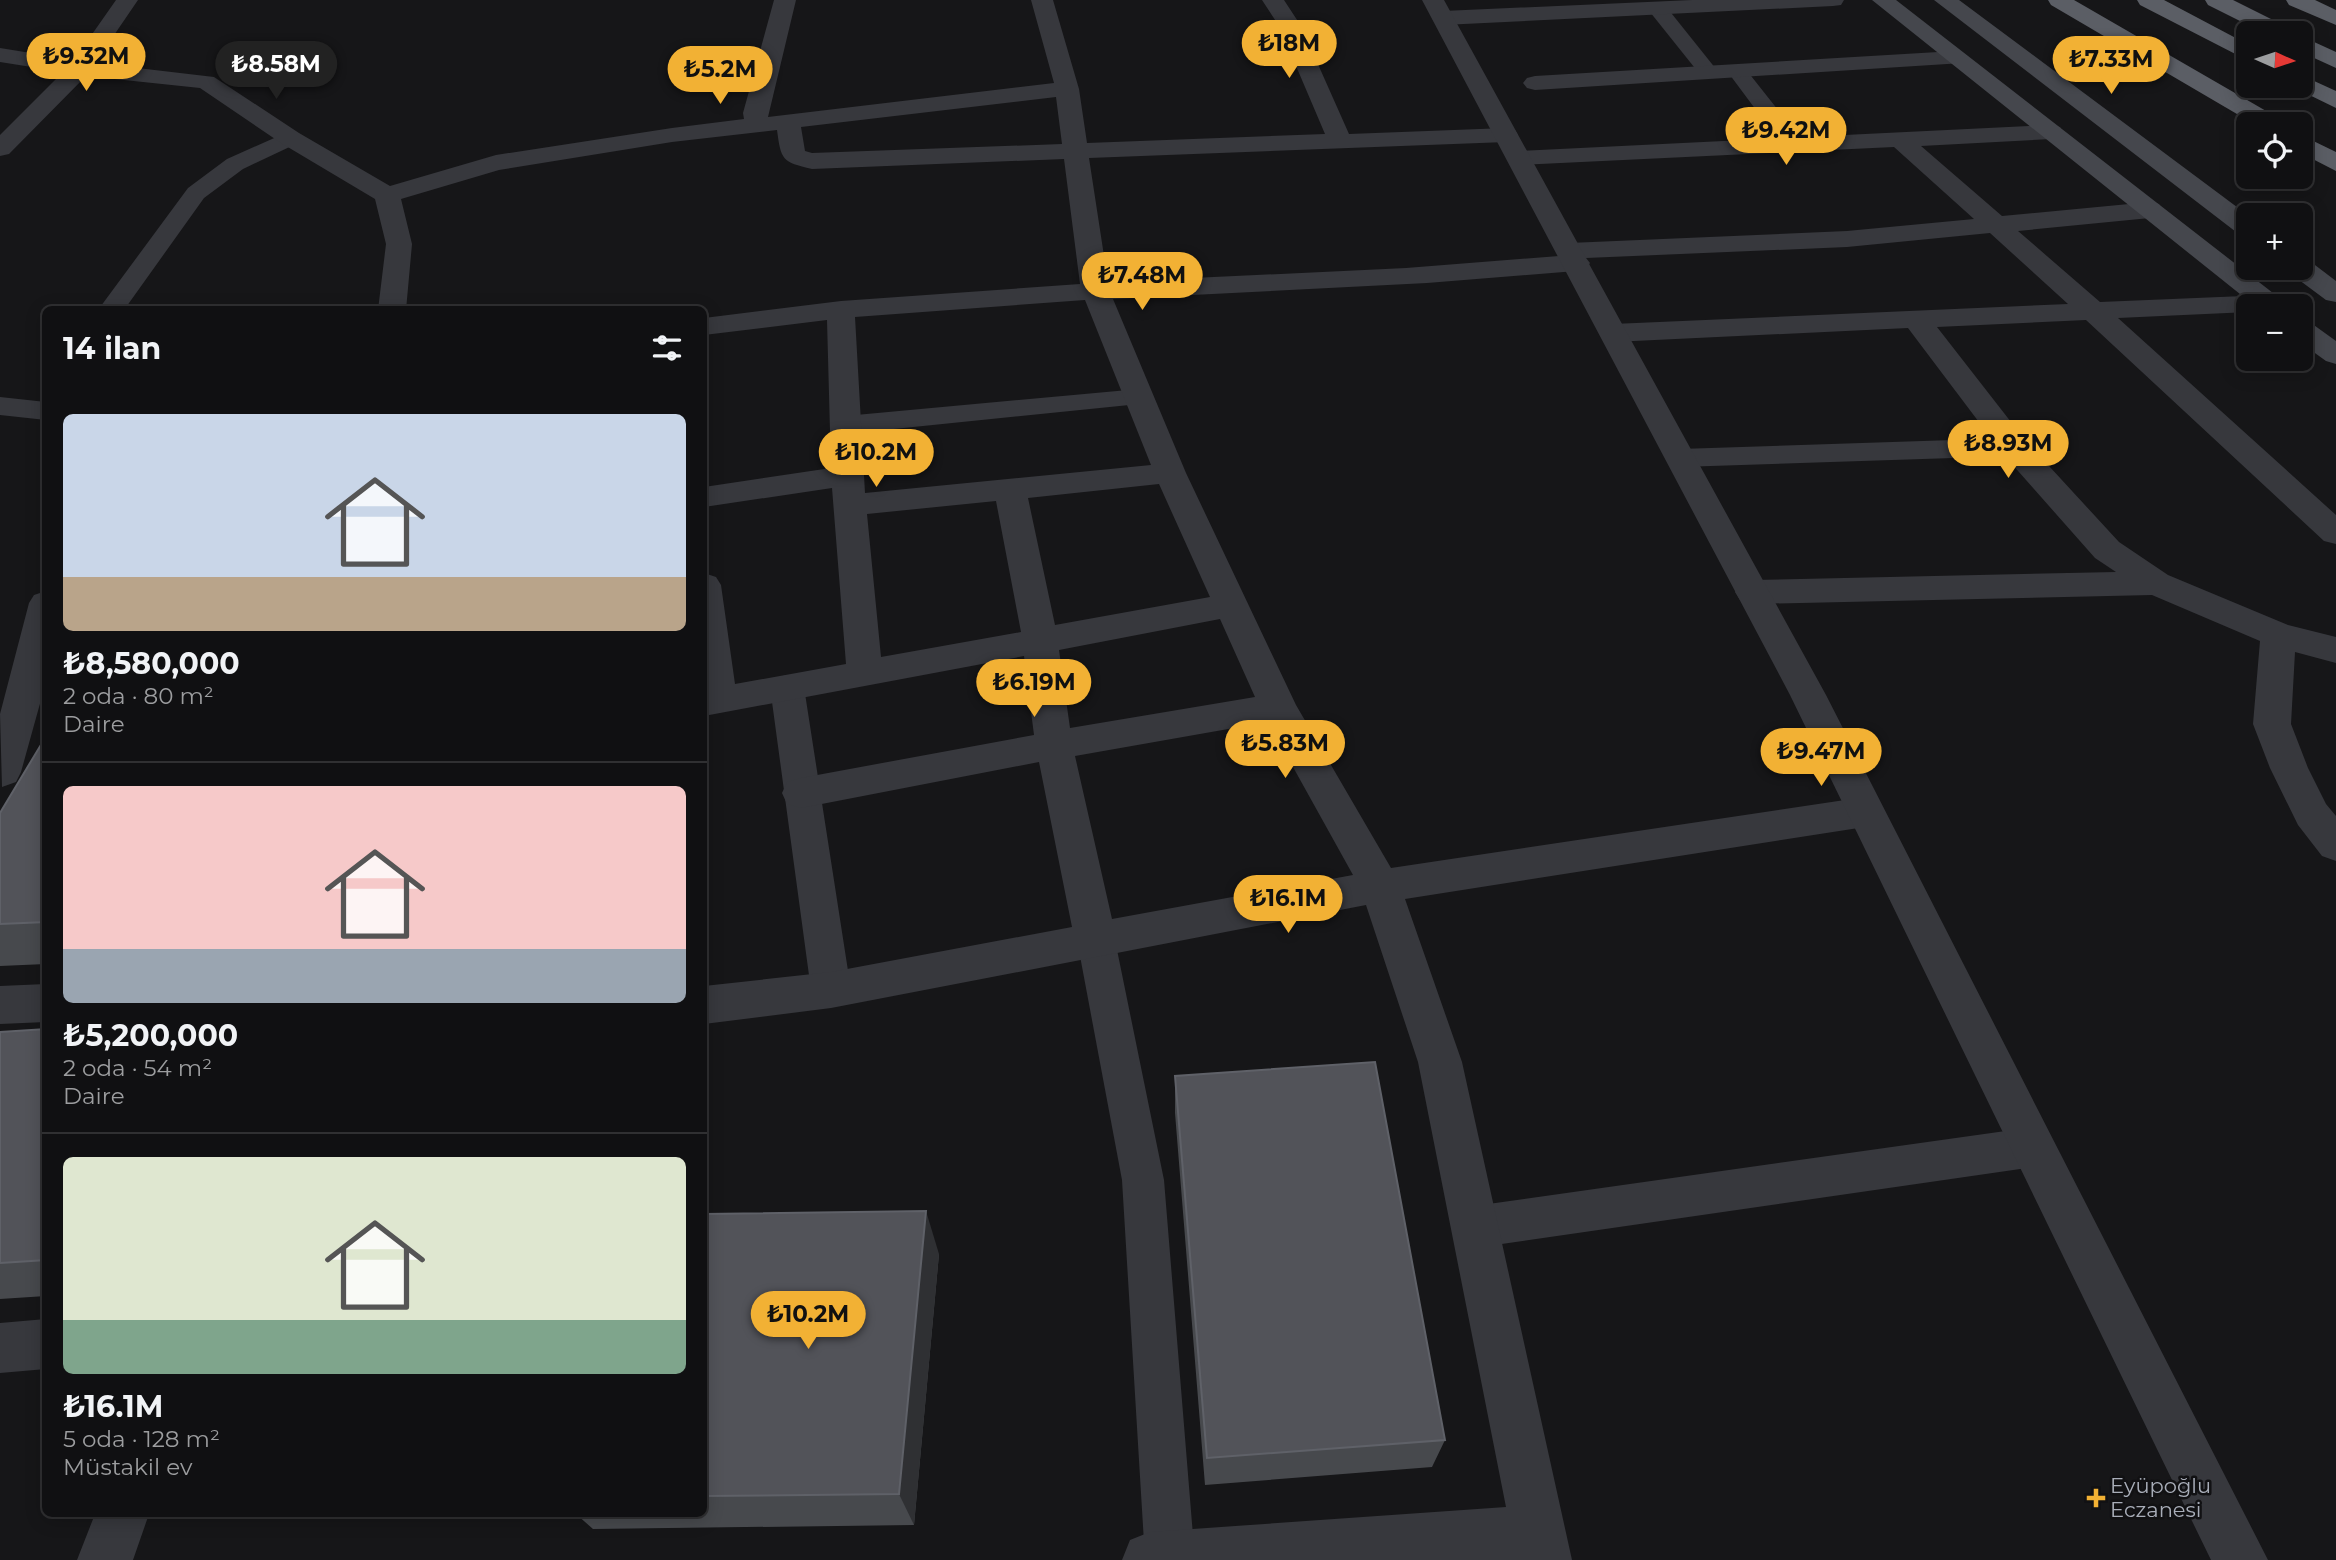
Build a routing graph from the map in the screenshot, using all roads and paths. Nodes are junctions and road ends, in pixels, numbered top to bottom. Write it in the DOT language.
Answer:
graph roads {
  1 [pos="127,0"];
  2 [pos="785,0"];
  3 [pos="1042,0"];
  4 [pos="1273,0"];
  5 [pos="1833,0"];
  6 [pos="1883,0"];
  7 [pos="1945,0"];
  8 [pos="2059,0"];
  9 [pos="2148,0"];
  10 [pos="2216,0"];
  11 [pos="2297,0"];
  12 [pos="1657,8"];
  13 [pos="1438,9"];
  14 [pos="2336,18"];
  15 [pos="2257,21"];
  16 [pos="2236,47"];
  17 [pos="2314,50"];
  18 [pos="0,55"];
  19 [pos="1955,58"];
  20 [pos="2336,61"];
  21 [pos="80,68"];
  22 [pos="1737,71"];
  23 [pos="1709,73"];
  24 [pos="1535,83"];
  25 [pos="1067,89"];
  26 [pos="2314,89"];
  27 [pos="2336,101"];
  28 [pos="2250,112"];
  29 [pos="788,121"];
  30 [pos="757,125"];
  31 [pos="2051,132"];
  32 [pos="290,138"];
  33 [pos="1899,139"];
  34 [pos="1340,141"];
  35 [pos="1793,144"];
  36 [pos="1513,146"];
  37 [pos="0,149"];
  38 [pos="2313,149"];
  39 [pos="1076,150"];
  40 [pos="2336,163"];
  41 [pos="387,195"];
  42 [pos="2150,210"];
  43 [pos="2236,219"];
  44 [pos="1997,226"];
  45 [pos="1572,257"];
  46 [pos="2313,277"];
  47 [pos="1095,290"];
  48 [pos="2257,294"];
  49 [pos="2336,295"];
  50 [pos="2236,305"];
  51 [pos="114,306"];
  52 [pos="392,306"];
  53 [pos="841,309"];
  54 [pos="2093,311"];
  55 [pos="1916,319"];
  56 [pos="707,326"];
  57 [pos="1613,333"];
  58 [pos="2313,338"];
  59 [pos="2336,355"];
  60 [pos="1139,397"];
  61 [pos="0,406"];
  62 [pos="42,407"];
  63 [pos="845,425"];
  64 [pos="2014,447"];
  65 [pos="1680,458"];
  66 [pos="1170,473"];
  67 [pos="1010,489"];
  68 [pos="849,491"];
  69 [pos="707,497"];
  70 [pos="2336,533"];
  71 [pos="2156,583"];
  72 [pos="1752,592"];
  73 [pos="1232,605"];
  74 [pos="42,620"];
  75 [pos="707,635"];
  76 [pos="2278,635"];
  77 [pos="1040,640"];
  78 [pos="2336,650"];
  79 [pos="865,673"];
  80 [pos="787,687"];
  81 [pos="711,701"];
  82 [pos="1278,707"];
  83 [pos="1054,745"];
  84 [pos="12,771"];
  85 [pos="801,793"];
  86 [pos="1865,812"];
  87 [pos="2336,845"];
  88 [pos="1380,886"];
  89 [pos="1096,940"];
  90 [pos="831,990"];
  91 [pos="42,1003"];
  92 [pos="0,1005"];
  93 [pos="707,1005"];
  94 [pos="2034,1147"];
  95 [pos="1474,1227"];
  96 [pos="42,1344"];
  97 [pos="0,1348"];
  98 [pos="121,1517"];
  99 [pos="1540,1546"];
  100 [pos="1160,1559"];
  101 [pos="105,1560"];
  102 [pos="2240,1560"];
  1 -- 21 [label="street"];
  2 -- 30 [label="street"];
  3 -- 25 [label="street"];
  4 -- 34 [label="street"];
  5 -- 12 [label="street"];
  6 -- 19 [label="main road"];
  7 -- 43 [label="main road"];
  8 -- 28 [label="highway"];
  9 -- 16 [label="highway"];
  10 -- 15 [label="highway"];
  11 -- 14 [label="highway"];
  12 -- 13 [label="street"];
  12 -- 23 [label="lane"];
  13 -- 36 [label="street"];
  17 -- 20 [label="highway"];
  18 -- 21 [label="street"];
  19 -- 22 [label="street"];
  19 -- 31 [label="main road"];
  21 -- 32 [label="street"];
  21 -- 37 [label="street"];
  22 -- 23 [label="street"];
  22 -- 35 [label="lane"];
  23 -- 24 [label="street"];
  25 -- 29 [label="street"];
  25 -- 39 [label="street"];
  26 -- 27 [label="highway"];
  29 -- 30 [label="street"];
  29 -- 39 [label="street"];
  30 -- 41 [label="street"];
  31 -- 33 [label="street"];
  31 -- 42 [label="main road"];
  32 -- 41 [label="street"];
  32 -- 51 [label="lane"];
  33 -- 35 [label="street"];
  33 -- 44 [label="street"];
  34 -- 36 [label="street"];
  34 -- 39 [label="street"];
  35 -- 36 [label="street"];
  36 -- 45 [label="street"];
  38 -- 40 [label="highway"];
  39 -- 47 [label="street"];
  41 -- 52 [label="street"];
  42 -- 44 [label="street"];
  42 -- 48 [label="main road"];
  44 -- 45 [label="street"];
  44 -- 54 [label="street"];
  45 -- 47 [label="street"];
  45 -- 57 [label="street"];
  46 -- 49 [label="main road"];
  47 -- 53 [label="street"];
  47 -- 60 [label="street"];
  50 -- 54 [label="street"];
  53 -- 56 [label="street"];
  53 -- 63 [label="street"];
  54 -- 55 [label="street"];
  54 -- 70 [label="street"];
  55 -- 57 [label="street"];
  55 -- 64 [label="street"];
  57 -- 65 [label="street"];
  58 -- 59 [label="main road"];
  60 -- 63 [label="lane"];
  60 -- 66 [label="street"];
  61 -- 62 [label="street"];
  63 -- 68 [label="street"];
  64 -- 65 [label="lane"];
  64 -- 71 [label="street"];
  65 -- 72 [label="street"];
  66 -- 67 [label="street"];
  66 -- 73 [label="street"];
  67 -- 68 [label="street"];
  67 -- 77 [label="street"];
  68 -- 69 [label="street"];
  68 -- 79 [label="street"];
  71 -- 72 [label="street"];
  71 -- 76 [label="street"];
  72 -- 86 [label="street"];
  73 -- 77 [label="street"];
  73 -- 82 [label="street"];
  74 -- 84 [label="street"];
  75 -- 81 [label="street"];
  76 -- 78 [label="street"];
  76 -- 87 [label="street"];
  77 -- 79 [label="street"];
  77 -- 83 [label="street"];
  79 -- 80 [label="street"];
  80 -- 81 [label="street"];
  80 -- 85 [label="lane"];
  82 -- 83 [label="street"];
  82 -- 88 [label="street"];
  83 -- 85 [label="street"];
  83 -- 89 [label="street"];
  85 -- 90 [label="lane"];
  86 -- 88 [label="street"];
  86 -- 94 [label="street"];
  88 -- 89 [label="street"];
  88 -- 95 [label="street"];
  89 -- 90 [label="street"];
  89 -- 100 [label="lane"];
  90 -- 93 [label="street"];
  91 -- 92 [label="street"];
  94 -- 95 [label="lane"];
  94 -- 102 [label="street"];
  95 -- 99 [label="street"];
  96 -- 97 [label="street"];
  98 -- 101 [label="street"];
  99 -- 100 [label="street"];
}
